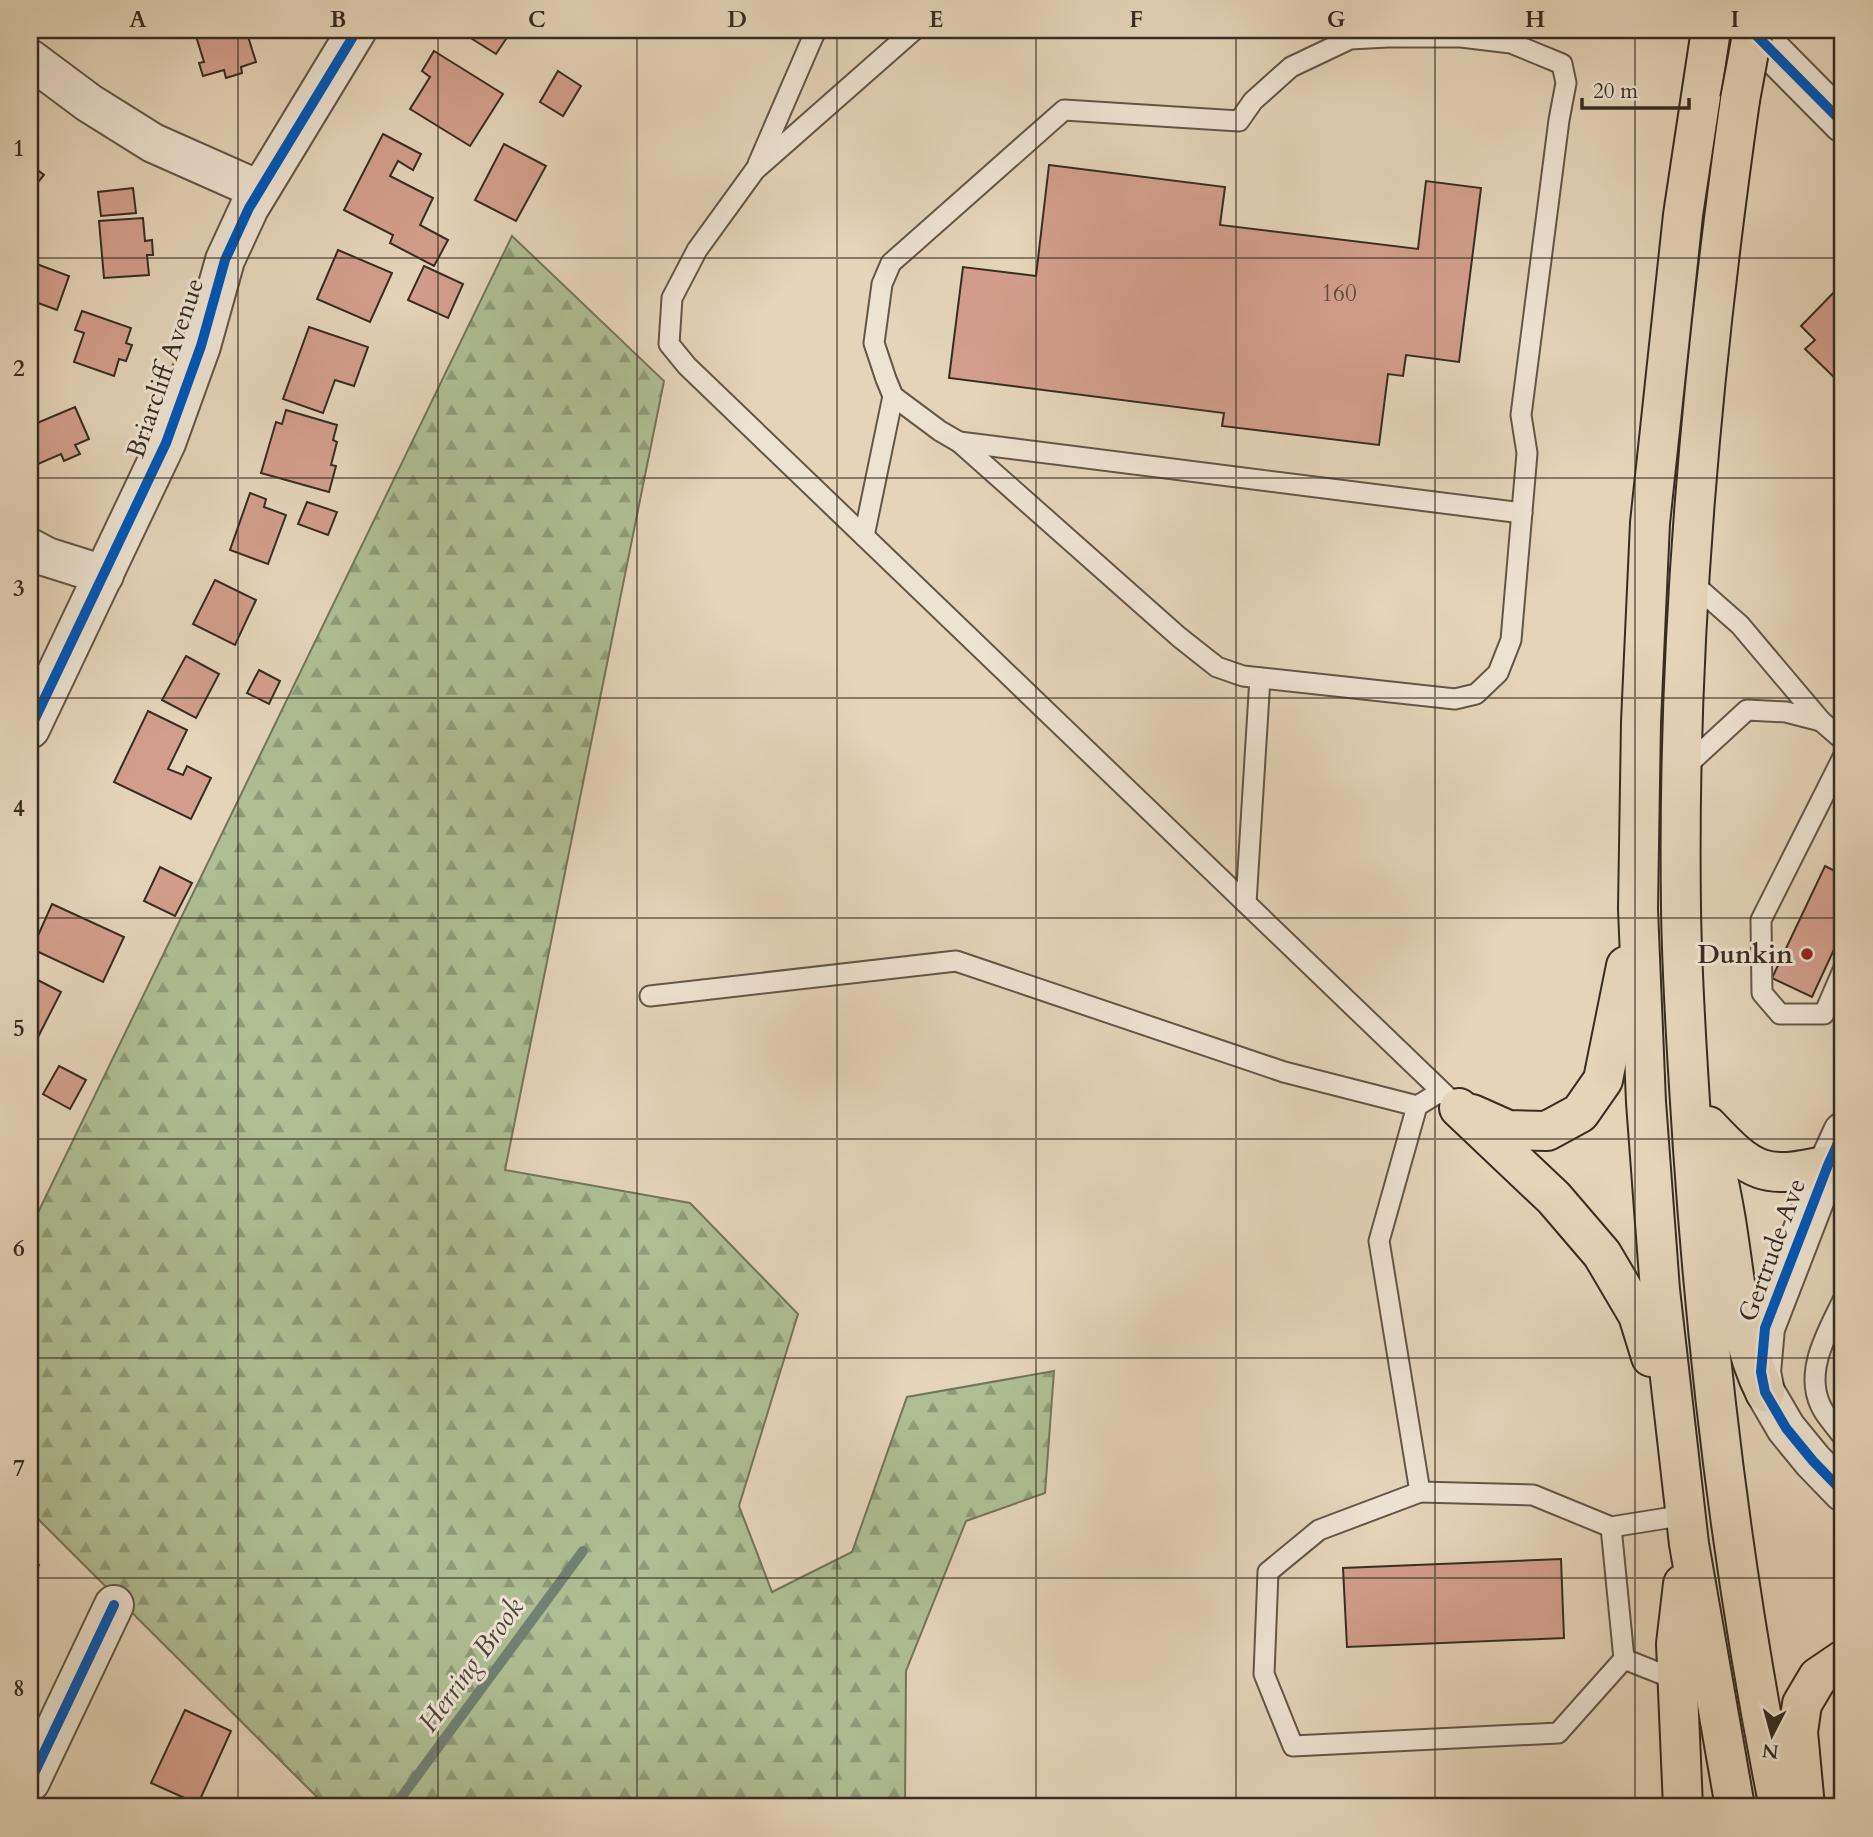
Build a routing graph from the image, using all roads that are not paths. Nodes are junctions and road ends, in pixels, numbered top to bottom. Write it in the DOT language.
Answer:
graph roads {
  1 [pos="357,30"];
  2 [pos="816,30"];
  3 [pos="914,30"];
  4 [pos="1526,30"];
  5 [pos="1711,30"];
  6 [pos="1752,30"];
  7 [pos="1511,43"];
  8 [pos="30,59"];
  9 [pos="1843,123"];
  10 [pos="755,170"];
  11 [pos="259,190"];
  12 [pos="893,396"];
  13 [pos="959,442"];
  14 [pos="1522,513"];
  15 [pos="864,536"];
  16 [pos="30,548"];
  17 [pos="104,575"];
  18 [pos="1690,581"];
  19 [pos="1260,678"];
  20 [pos="1821,720"];
  21 [pos="30,729"];
  22 [pos="1843,740"];
  23 [pos="1843,757"];
  24 [pos="1683,769"];
  25 [pos="1246,903"];
  26 [pos="1638,909"];
  27 [pos="1843,970"];
  28 [pos="650,996"];
  29 [pos="1450,1100"];
  30 [pos="1417,1106"];
  31 [pos="1699,1110"];
  32 [pos="1838,1158"];
  33 [pos="1843,1300"];
  34 [pos="1765,1392"];
  35 [pos="1676,1435"];
  36 [pos="1843,1437"];
  37 [pos="1420,1492"];
  38 [pos="1843,1492"];
  39 [pos="1611,1527"];
  40 [pos="1687,1530"];
  41 [pos="114,1605"];
  42 [pos="1624,1659"];
  43 [pos="1843,1660"];
  44 [pos="1677,1681"];
  45 [pos="30,1782"];
  46 [pos="1683,1807"];
  47 [pos="1735,1807"];
  48 [pos="1779,1807"];
  49 [pos="1805,1807"];
  1 -- 11 [label="street, Briarcliff Avenue"];
  2 -- 10 [label="lane"];
  3 -- 10 [label="lane"];
  4 -- 7 [label="lane"];
  5 -- 26 [label="highway"];
  6 -- 9 [label="street"];
  6 -- 18 [label="highway, bridge"];
  7 -- 12 [label="lane"];
  7 -- 14 [label="lane"];
  8 -- 11 [label="street"];
  10 -- 15 [label="lane"];
  11 -- 17 [label="street, Briarcliff Avenue"];
  12 -- 13 [label="lane"];
  12 -- 15 [label="lane"];
  13 -- 14 [label="lane"];
  13 -- 19 [label="lane"];
  14 -- 19 [label="lane"];
  15 -- 25 [label="lane"];
  16 -- 17 [label="street"];
  17 -- 21 [label="street, Briarcliff Avenue"];
  18 -- 20 [label="lane"];
  18 -- 24 [label="highway"];
  19 -- 25 [label="lane"];
  20 -- 22 [label="lane"];
  20 -- 24 [label="lane"];
  23 -- 27 [label="lane"];
  24 -- 31 [label="highway"];
  25 -- 29 [label="lane"];
  26 -- 29 [label="highway"];
  26 -- 35 [label="highway"];
  28 -- 30 [label="lane"];
  29 -- 30 [label="lane"];
  29 -- 35 [label="highway"];
  30 -- 37 [label="lane"];
  31 -- 32 [label="highway"];
  31 -- 34 [label="highway"];
  31 -- 48 [label="highway"];
  32 -- 34 [label="street, Gertrude Ave"];
  33 -- 36 [label="lane"];
  34 -- 38 [label="street"];
  35 -- 40 [label="highway"];
  37 -- 39 [label="lane"];
  37 -- 42 [label="lane"];
  39 -- 40 [label="lane"];
  39 -- 42 [label="lane"];
  40 -- 44 [label="highway"];
  40 -- 47 [label="highway"];
  41 -- 45 [label="street"];
  42 -- 44 [label="lane"];
  43 -- 49 [label="highway"];
  44 -- 46 [label="highway"];
}
